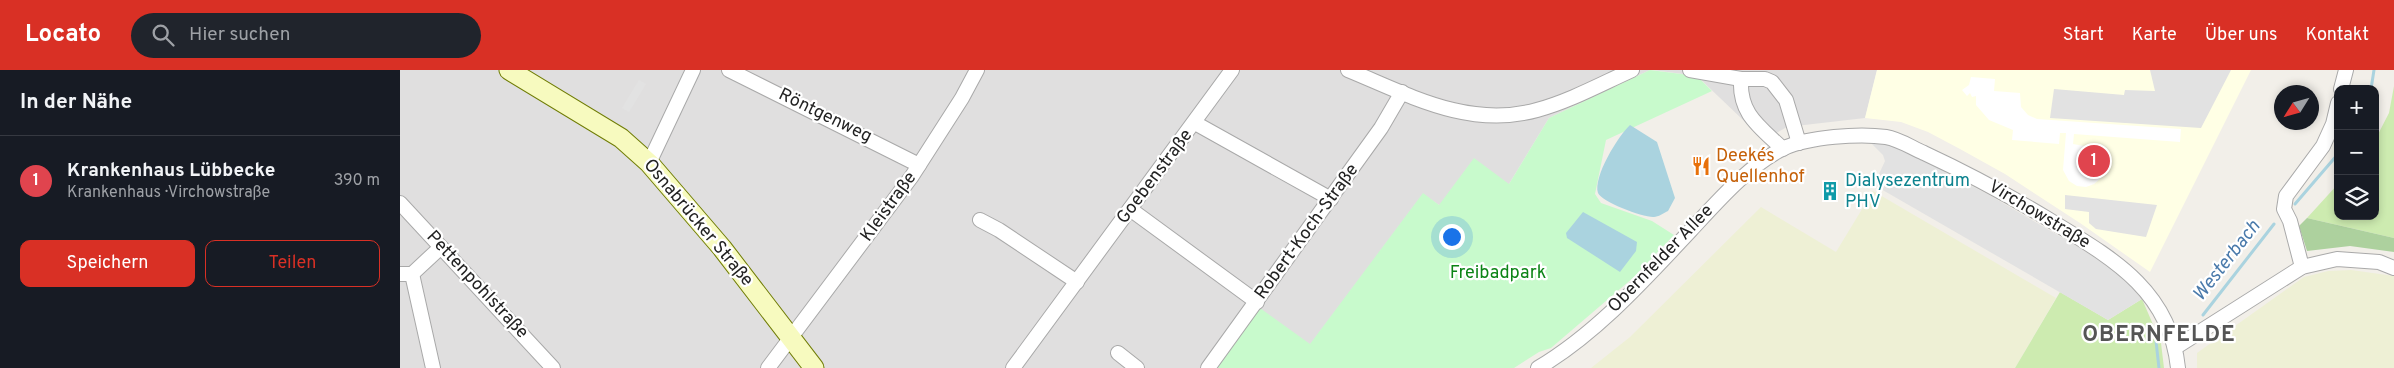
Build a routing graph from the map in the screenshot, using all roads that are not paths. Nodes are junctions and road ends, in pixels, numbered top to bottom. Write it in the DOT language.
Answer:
graph roads {
  1 [pos="509,70"];
  2 [pos="693,70"];
  3 [pos="729,70"];
  4 [pos="976,70"];
  5 [pos="1232,70"];
  6 [pos="1348,70"];
  7 [pos="1632,70"];
  8 [pos="1690,70"];
  9 [pos="2346,70"];
  10 [pos="1741,79"];
  11 [pos="2342,85"];
  12 [pos="1402,92"];
  13 [pos="2334,120"];
  14 [pos="1195,123"];
  15 [pos="1799,143"];
  16 [pos="1783,149"];
  17 [pos="649,163"];
  18 [pos="919,165"];
  19 [pos="1331,199"];
  20 [pos="400,203"];
  21 [pos="1130,209"];
  22 [pos="980,220"];
  23 [pos="441,247"];
  24 [pos="2302,267"];
  25 [pos="2394,268"];
  26 [pos="406,274"];
  27 [pos="1077,282"];
  28 [pos="1257,302"];
  29 [pos="793,338"];
  30 [pos="2176,347"];
  31 [pos="1118,353"];
  32 [pos="432,368"];
  33 [pos="553,368"];
  34 [pos="768,368"];
  35 [pos="814,368"];
  36 [pos="1013,368"];
  37 [pos="1137,368"];
  38 [pos="1208,368"];
  39 [pos="1538,368"];
  40 [pos="2178,368"];
  1 -- 17 [label="street, Osnabrücker Straße"];
  2 -- 17 [label="street"];
  3 -- 18 [label="street, Röntgenweg"];
  4 -- 18 [label="street, Kleistraße"];
  5 -- 14 [label="street, Goebenstraße"];
  6 -- 12 [label="street"];
  7 -- 12 [label="street"];
  8 -- 10 [label="street"];
  9 -- 11 [label="street"];
  10 -- 15 [label="street"];
  10 -- 16 [label="street"];
  12 -- 19 [label="street, Robert-Koch-Straße"];
  13 -- 24 [label="street"];
  14 -- 19 [label="street"];
  14 -- 21 [label="street, Goebenstraße"];
  15 -- 16 [label="street, Virchowstraße"];
  15 -- 30 [label="street, Virchowstraße"];
  16 -- 39 [label="street, Obernfelder Allee"];
  17 -- 29 [label="street, Osnabrücker Straße"];
  18 -- 29 [label="street, Kleistraße"];
  19 -- 28 [label="street, Robert-Koch-Straße"];
  20 -- 23 [label="street, Pettenpohlstraße"];
  21 -- 27 [label="street, Goebenstraße"];
  21 -- 28 [label="street"];
  22 -- 27 [label="street"];
  23 -- 26 [label="street"];
  23 -- 33 [label="street, Pettenpohlstraße"];
  24 -- 25 [label="street"];
  24 -- 30 [label="street"];
  26 -- 32 [label="street"];
  27 -- 36 [label="street, Goebenstraße"];
  28 -- 38 [label="street, Robert-Koch-Straße"];
  29 -- 34 [label="street, Kleistraße"];
  29 -- 35 [label="street, Osnabrücker Straße"];
  30 -- 40 [label="street, Virchowstraße"];
  31 -- 37 [label="street"];
}
